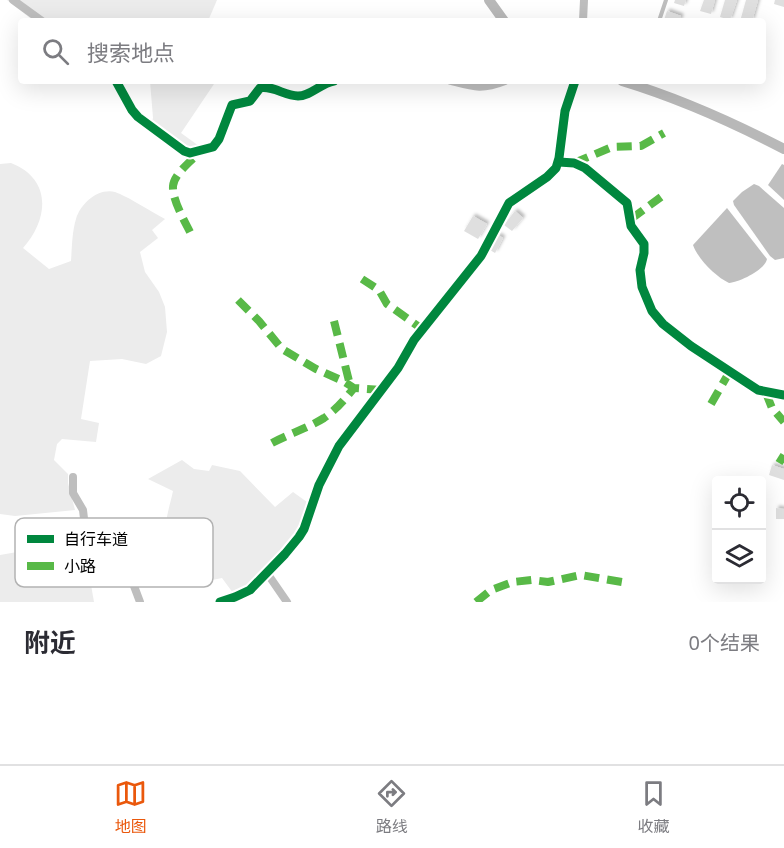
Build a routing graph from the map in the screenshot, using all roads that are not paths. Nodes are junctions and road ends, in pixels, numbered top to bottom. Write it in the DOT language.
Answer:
graph roads {
  1 [pos="13,0"];
  2 [pos="489,0"];
  3 [pos="584,0"];
  4 [pos="666,0"];
  5 [pos="38,18"];
  6 [pos="502,18"];
  7 [pos="583,18"];
  8 [pos="660,18"];
  9 [pos="118,84"];
  10 [pos="321,84"];
  11 [pos="462,84"];
  12 [pos="498,84"];
  13 [pos="574,84"];
  14 [pos="631,84"];
  15 [pos="784,149"];
  16 [pos="559,162"];
  17 [pos="784,395"];
  18 [pos="72,477"];
  19 [pos="84,518"];
  20 [pos="267,573"];
  21 [pos="134,587"];
  22 [pos="140,602"];
  23 [pos="220,602"];
  24 [pos="287,602"];
  1 -- 5 [label="street"];
  2 -- 6 [label="street"];
  3 -- 7 [label="street"];
  4 -- 8 [label="lane"];
  9 -- 10 [label="street"];
  11 -- 12 [label="street"];
  13 -- 16 [label="street"];
  14 -- 15 [label="street"];
  16 -- 17 [label="street"];
  16 -- 20 [label="street"];
  18 -- 19 [label="street"];
  20 -- 23 [label="street"];
  20 -- 24 [label="street"];
  21 -- 22 [label="street"];
}
